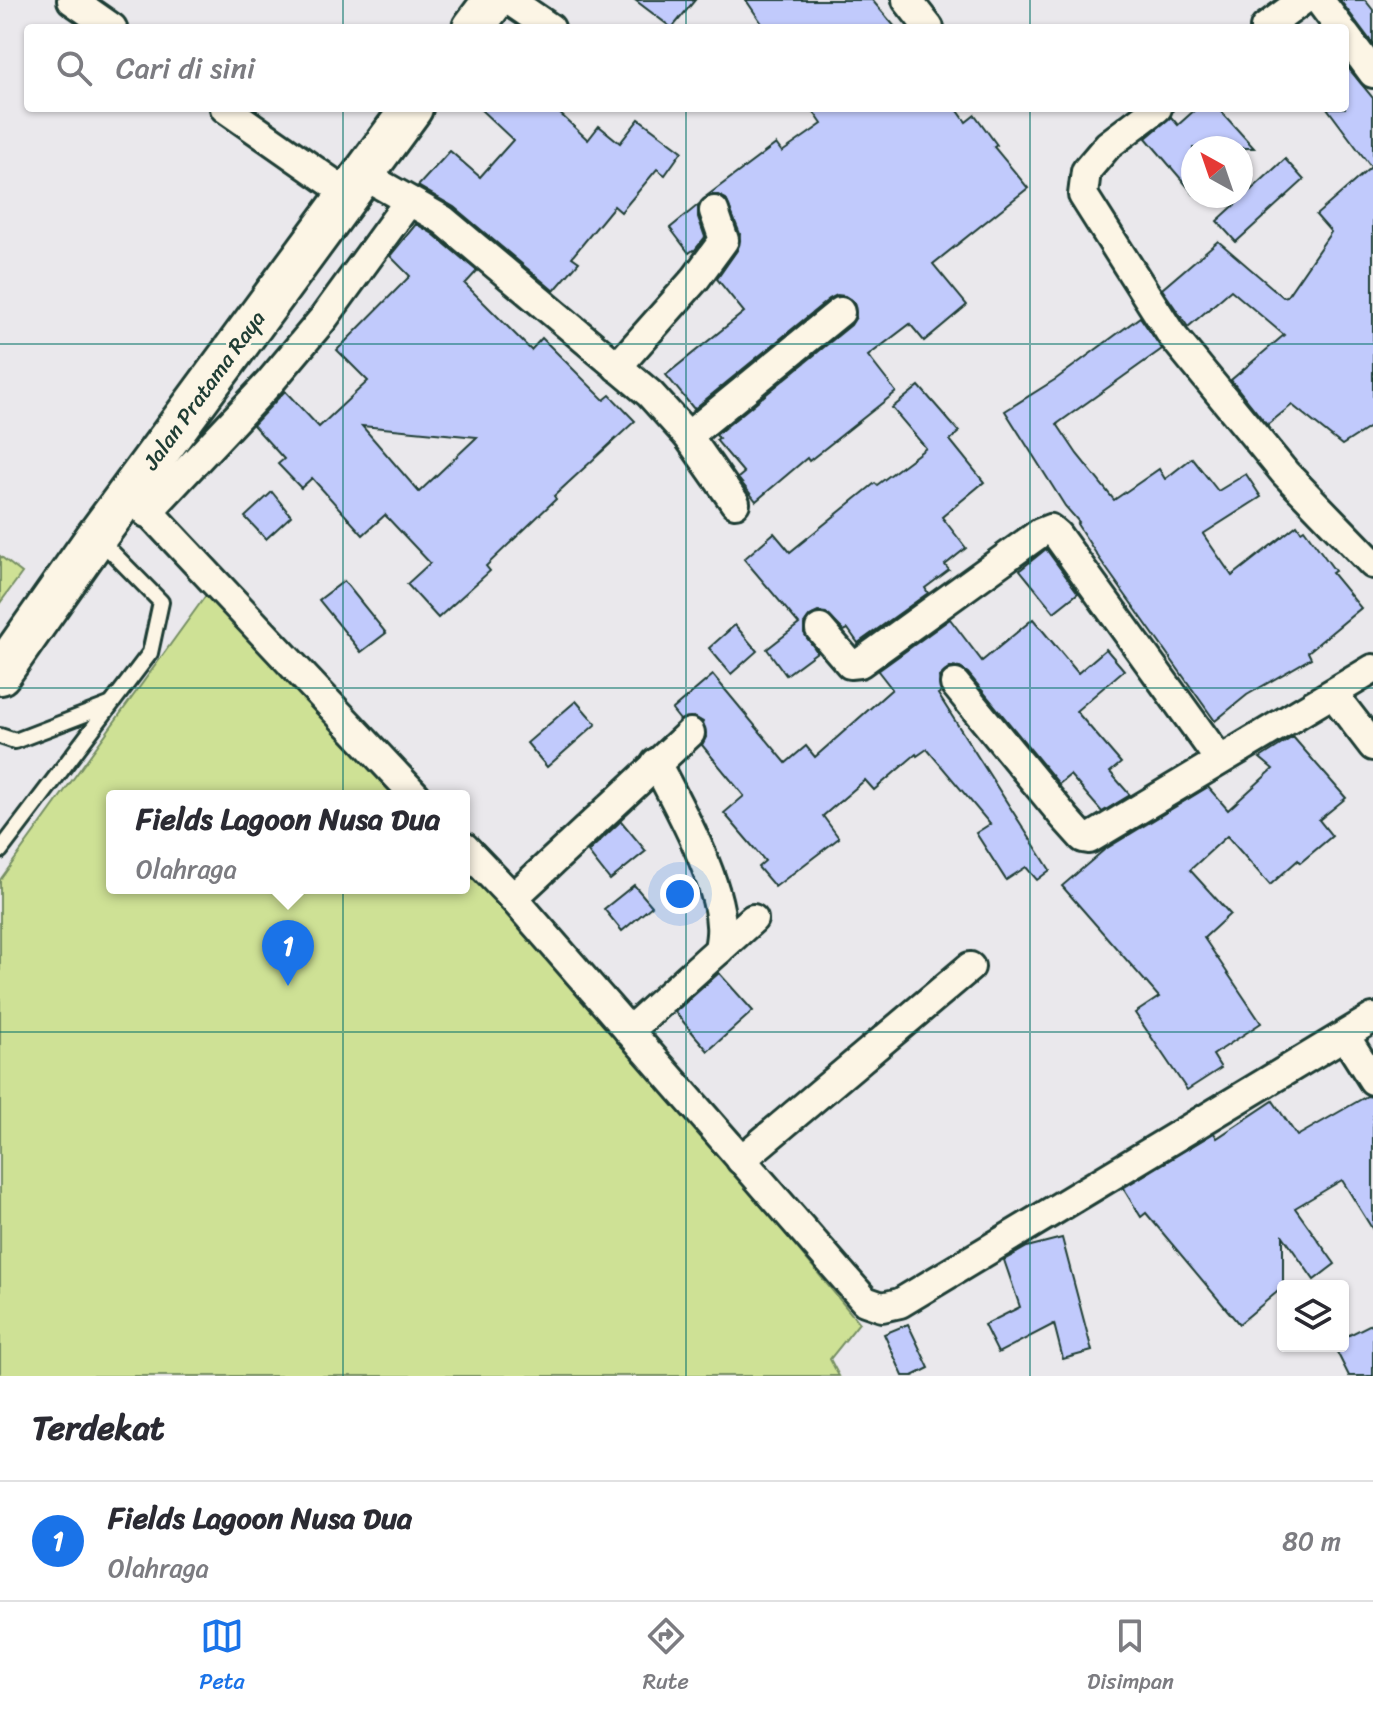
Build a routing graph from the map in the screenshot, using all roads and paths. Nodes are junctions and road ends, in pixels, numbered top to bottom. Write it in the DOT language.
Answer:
graph roads {
  1 [pos="72,0"];
  2 [pos="494,0"];
  3 [pos="509,0"];
  4 [pos="907,0"];
  5 [pos="1303,0"];
  6 [pos="1319,0"];
  7 [pos="106,24"];
  8 [pos="476,24"];
  9 [pos="544,24"];
  10 [pos="926,24"];
  11 [pos="1270,24"];
  12 [pos="1337,24"];
  13 [pos="1349,40"];
  14 [pos="1373,73"];
  15 [pos="232,112"];
  16 [pos="409,112"];
  17 [pos="1152,112"];
  18 [pos="355,184"];
  19 [pos="409,201"];
  20 [pos="714,211"];
  21 [pos="840,312"];
  22 [pos="617,367"];
  23 [pos="688,436"];
  24 [pos="138,503"];
  25 [pos="735,503"];
  26 [pos="97,536"];
  27 [pos="1373,564"];
  28 [pos="820,629"];
  29 [pos="1373,669"];
  30 [pos="0,674"];
  31 [pos="955,684"];
  32 [pos="1333,694"];
  33 [pos="110,705"];
  34 [pos="690,733"];
  35 [pos="0,736"];
  36 [pos="1373,746"];
  37 [pos="1219,759"];
  38 [pos="656,763"];
  39 [pos="410,790"];
  40 [pos="0,851"];
  41 [pos="470,853"];
  42 [pos="513,898"];
  43 [pos="753,919"];
  44 [pos="719,950"];
  45 [pos="970,967"];
  46 [pos="1373,1018"];
  47 [pos="629,1031"];
  48 [pos="1345,1036"];
  49 [pos="1373,1080"];
  50 [pos="741,1160"];
  1 -- 7 [label="street"];
  2 -- 8 [label="main road"];
  3 -- 9 [label="street"];
  4 -- 10 [label="street"];
  5 -- 11 [label="street"];
  6 -- 12 [label="street"];
  13 -- 14 [label="street"];
  15 -- 18 [label="street"];
  16 -- 18 [label="main road, Jalan Pratama Raya"];
  17 -- 27 [label="street"];
  18 -- 19 [label="street"];
  18 -- 24 [label="main road, Jalan Pratama Raya"];
  19 -- 22 [label="street"];
  19 -- 24 [label="street"];
  20 -- 22 [label="street"];
  21 -- 23 [label="street"];
  22 -- 23 [label="street"];
  23 -- 25 [label="street"];
  24 -- 26 [label="main road, Jalan Pratama Raya"];
  24 -- 39 [label="street"];
  26 -- 30 [label="main road, Jalan Pratama Raya"];
  26 -- 33 [label="lane"];
  28 -- 37 [label="street"];
  29 -- 32 [label="street"];
  31 -- 37 [label="street"];
  32 -- 36 [label="street"];
  32 -- 37 [label="street"];
  33 -- 35 [label="lane"];
  33 -- 40 [label="lane"];
  34 -- 38 [label="street"];
  38 -- 42 [label="street"];
  38 -- 44 [label="street"];
  41 -- 42 [label="street"];
  42 -- 47 [label="street"];
  43 -- 44 [label="street"];
  44 -- 47 [label="street"];
  45 -- 50 [label="street"];
  46 -- 48 [label="street"];
  47 -- 50 [label="street"];
  48 -- 49 [label="street"];
  48 -- 50 [label="street"];
}
